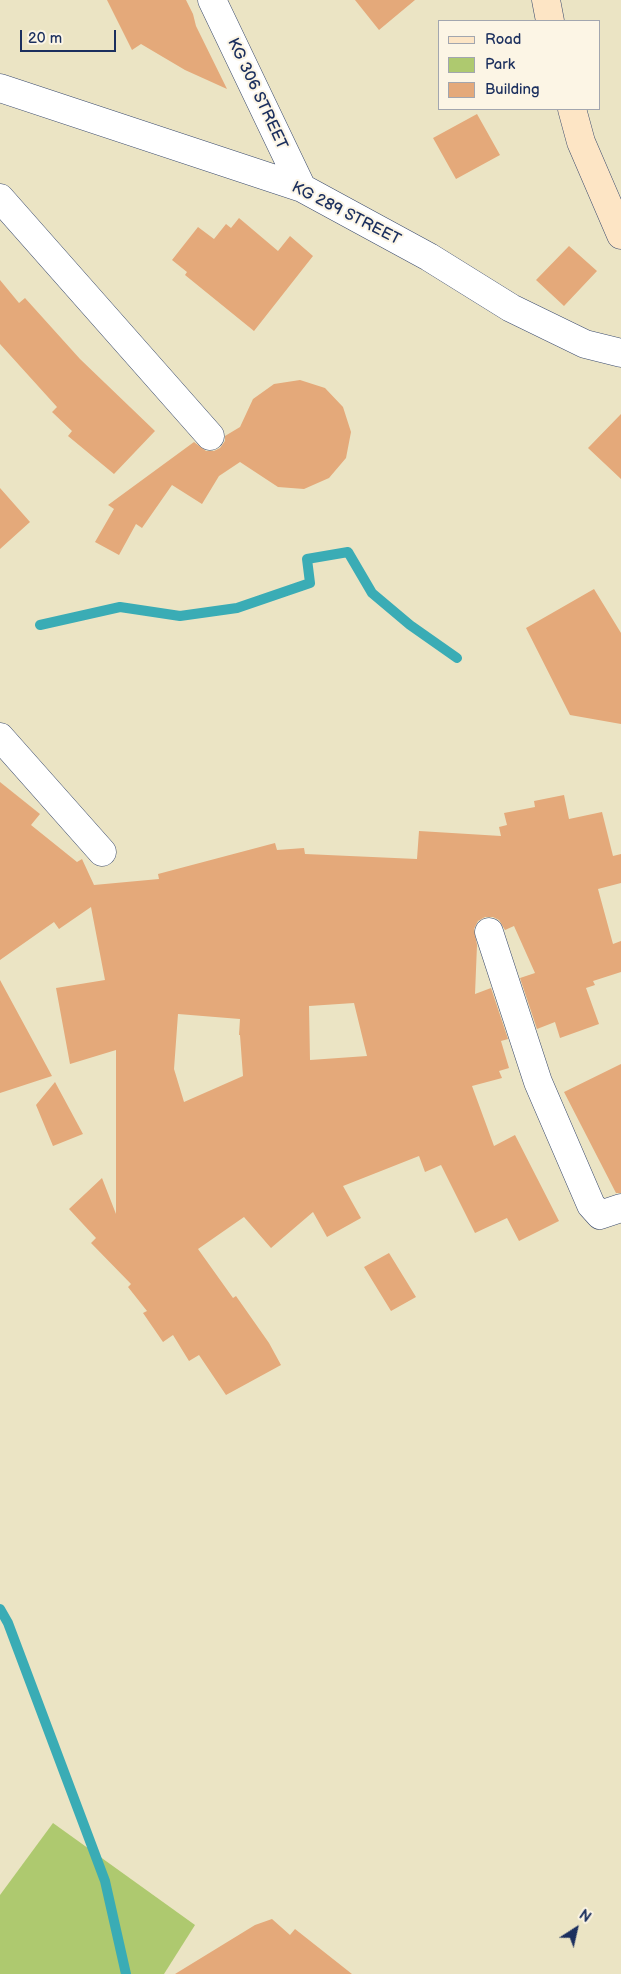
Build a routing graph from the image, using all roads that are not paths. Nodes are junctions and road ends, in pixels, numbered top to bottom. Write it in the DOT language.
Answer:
graph roads {
  1 [pos="212,0"];
  2 [pos="546,0"];
  3 [pos="550,20"];
  4 [pos="0,88"];
  5 [pos="572,110"];
  6 [pos="302,188"];
  7 [pos="0,198"];
  8 [pos="621,235"];
  9 [pos="621,353"];
  10 [pos="210,436"];
  11 [pos="0,737"];
  12 [pos="102,852"];
  13 [pos="489,932"];
  14 [pos="621,1208"];
  1 -- 6 [label="street, KG 306 STREET"];
  2 -- 3 [label="main road"];
  4 -- 6 [label="street, KG 289 STREET"];
  5 -- 8 [label="main road"];
  6 -- 9 [label="street, KG 289 STREET"];
  7 -- 10 [label="street"];
  11 -- 12 [label="street"];
  13 -- 14 [label="street"];
}
